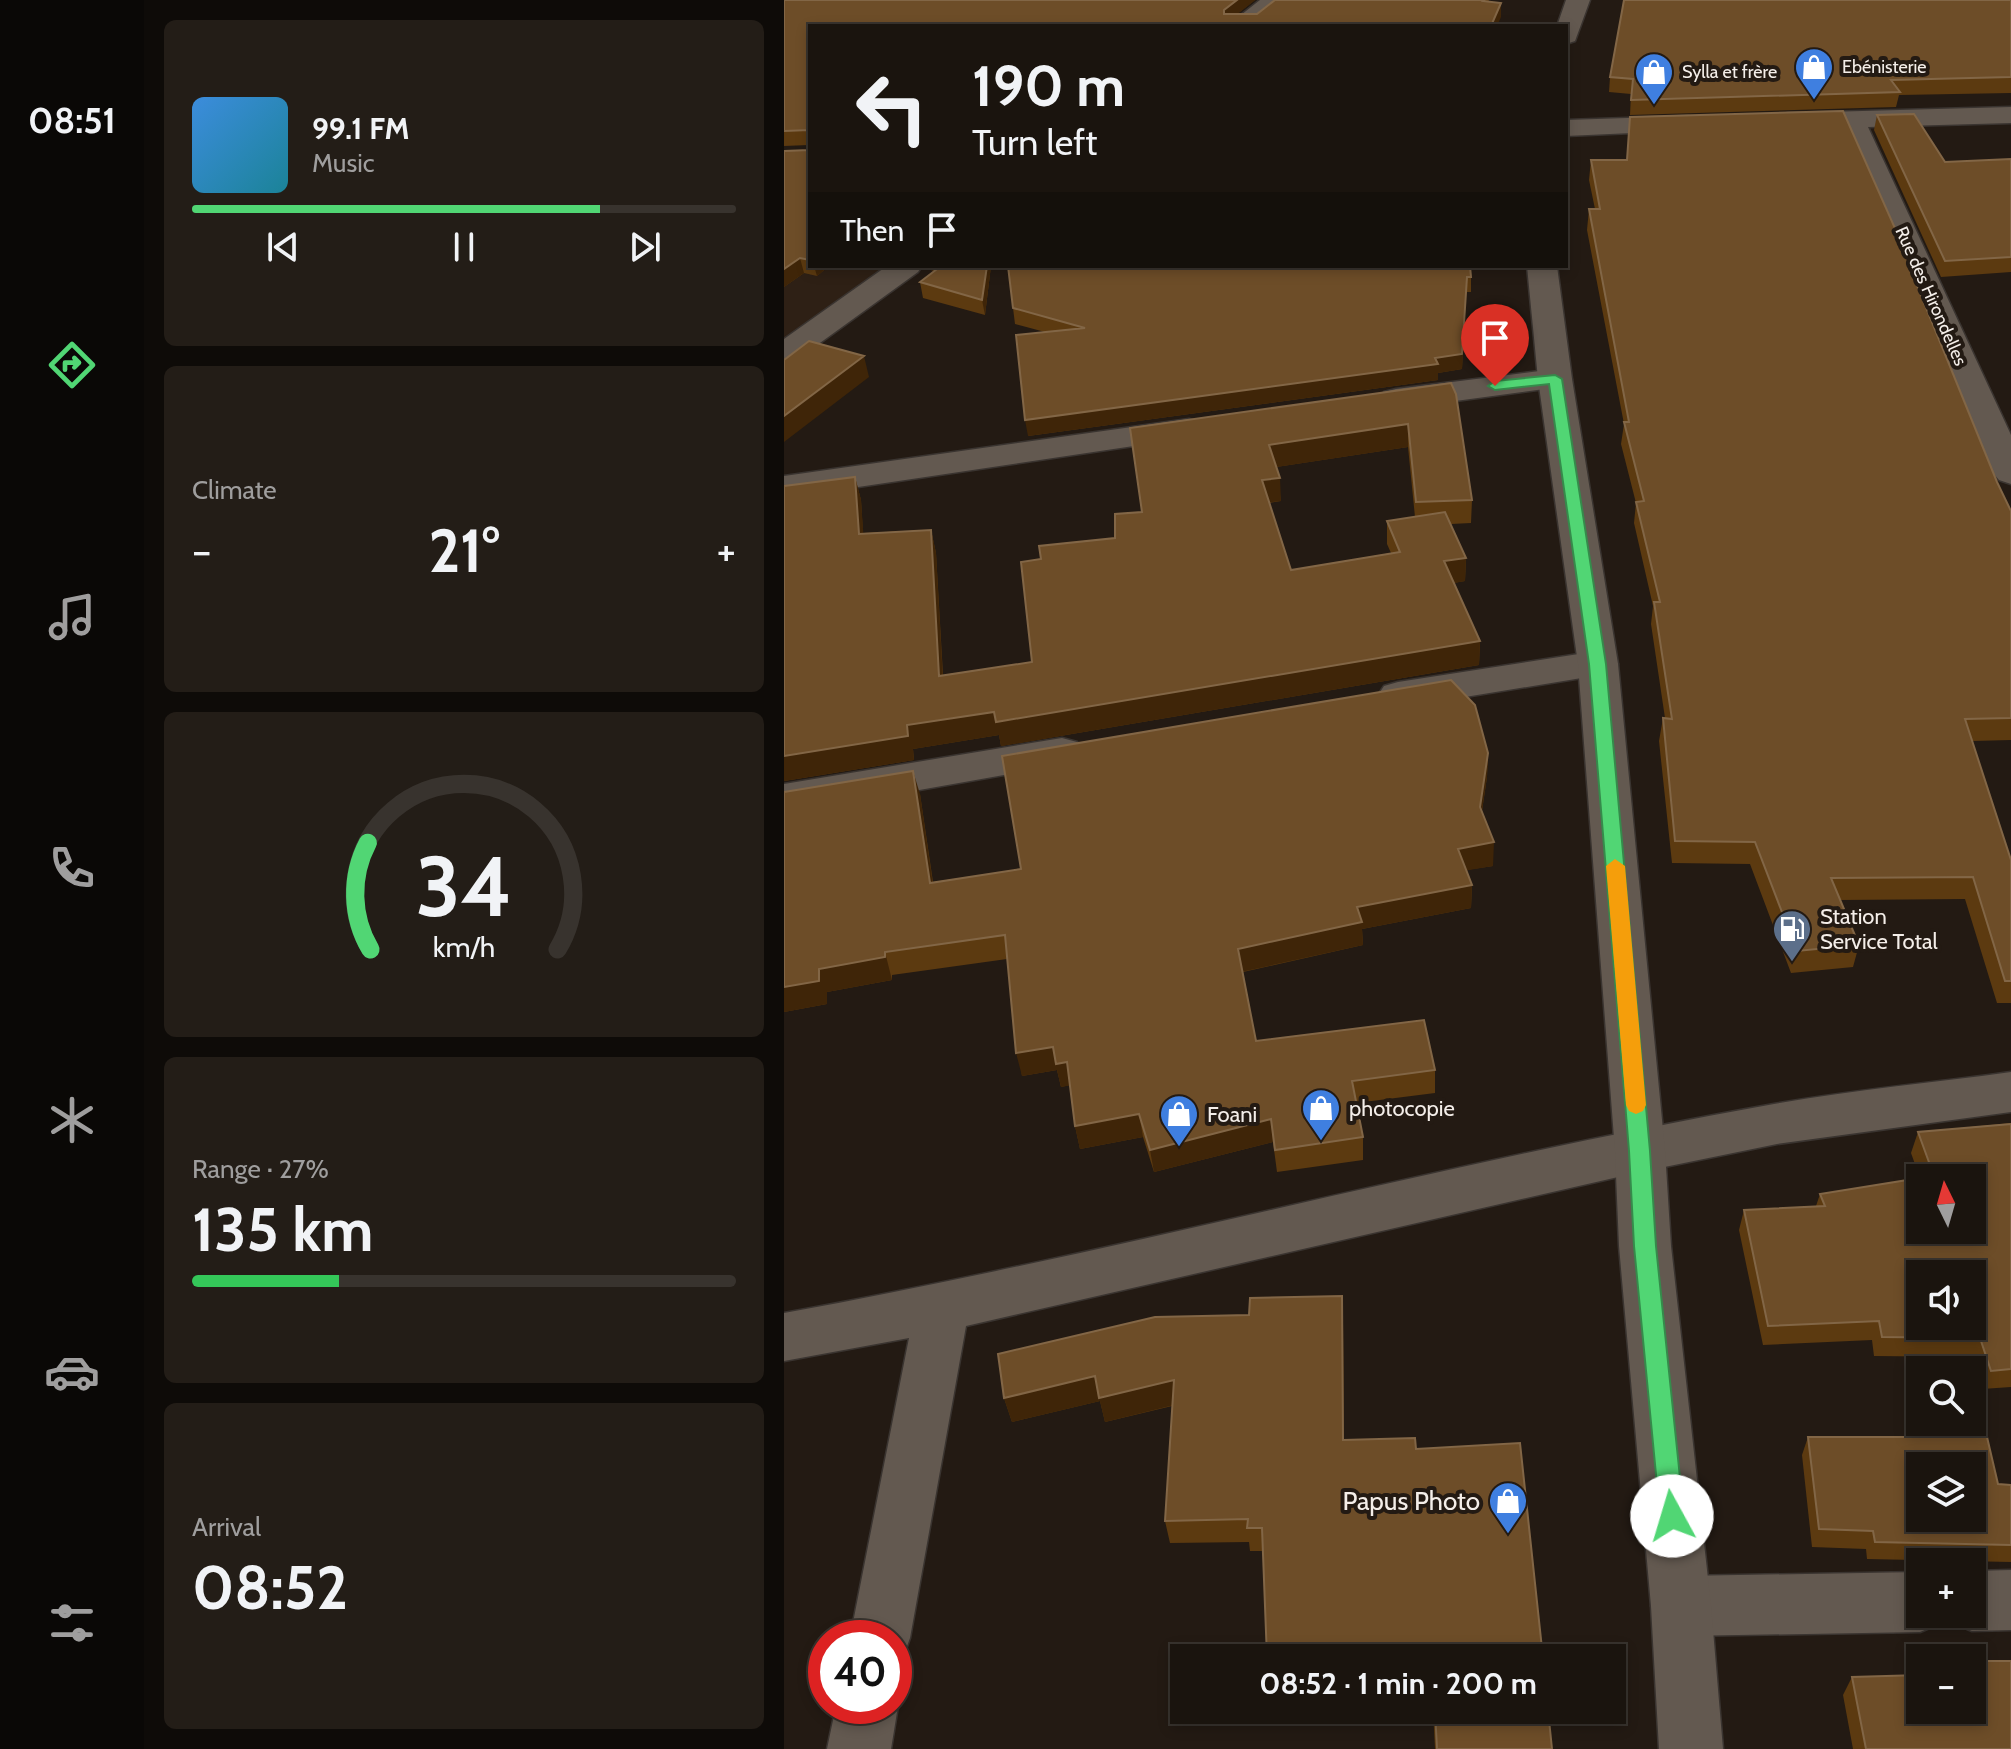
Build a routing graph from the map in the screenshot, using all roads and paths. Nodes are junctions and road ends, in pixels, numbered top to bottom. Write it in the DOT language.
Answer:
graph roads {
  1 [pos="1276,0"];
  2 [pos="1578,0"];
  3 [pos="1243,24"];
  4 [pos="1568,30"];
  5 [pos="2011,115"];
  6 [pos="1851,119"];
  7 [pos="1758,122"];
  8 [pos="1712,124"];
  9 [pos="1568,128"];
  10 [pos="904,268"];
  11 [pos="1542,268"];
  12 [pos="784,354"];
  13 [pos="1555,379"];
  14 [pos="1370,403"];
  15 [pos="1227,423"];
  16 [pos="2011,473"];
  17 [pos="784,487"];
  18 [pos="1598,664"];
  19 [pos="1357,702"];
  20 [pos="1094,747"];
  21 [pos="784,799"];
  22 [pos="2011,1092"];
  23 [pos="1640,1151"];
  24 [pos="942,1308"];
  25 [pos="784,1337"];
  26 [pos="2011,1600"];
  27 [pos="1986,1601"];
  28 [pos="1906,1602"];
  29 [pos="1681,1606"];
  30 [pos="883,1620"];
  31 [pos="864,1724"];
  32 [pos="859,1749"];
  33 [pos="1691,1749"];
  1 -- 3 [label="street"];
  2 -- 4 [label="street"];
  5 -- 6 [label="street"];
  6 -- 7 [label="street"];
  6 -- 16 [label="street, Rue des Hirondelles"];
  8 -- 9 [label="street"];
  10 -- 12 [label="street"];
  11 -- 13 [label="street"];
  13 -- 14 [label="street"];
  13 -- 18 [label="street"];
  15 -- 17 [label="street"];
  18 -- 19 [label="street"];
  18 -- 23 [label="street"];
  20 -- 21 [label="street"];
  22 -- 23 [label="street"];
  23 -- 24 [label="street"];
  23 -- 29 [label="street"];
  24 -- 25 [label="street"];
  24 -- 30 [label="street"];
  26 -- 27 [label="street"];
  28 -- 29 [label="street"];
  29 -- 33 [label="street"];
  31 -- 32 [label="street"];
}
